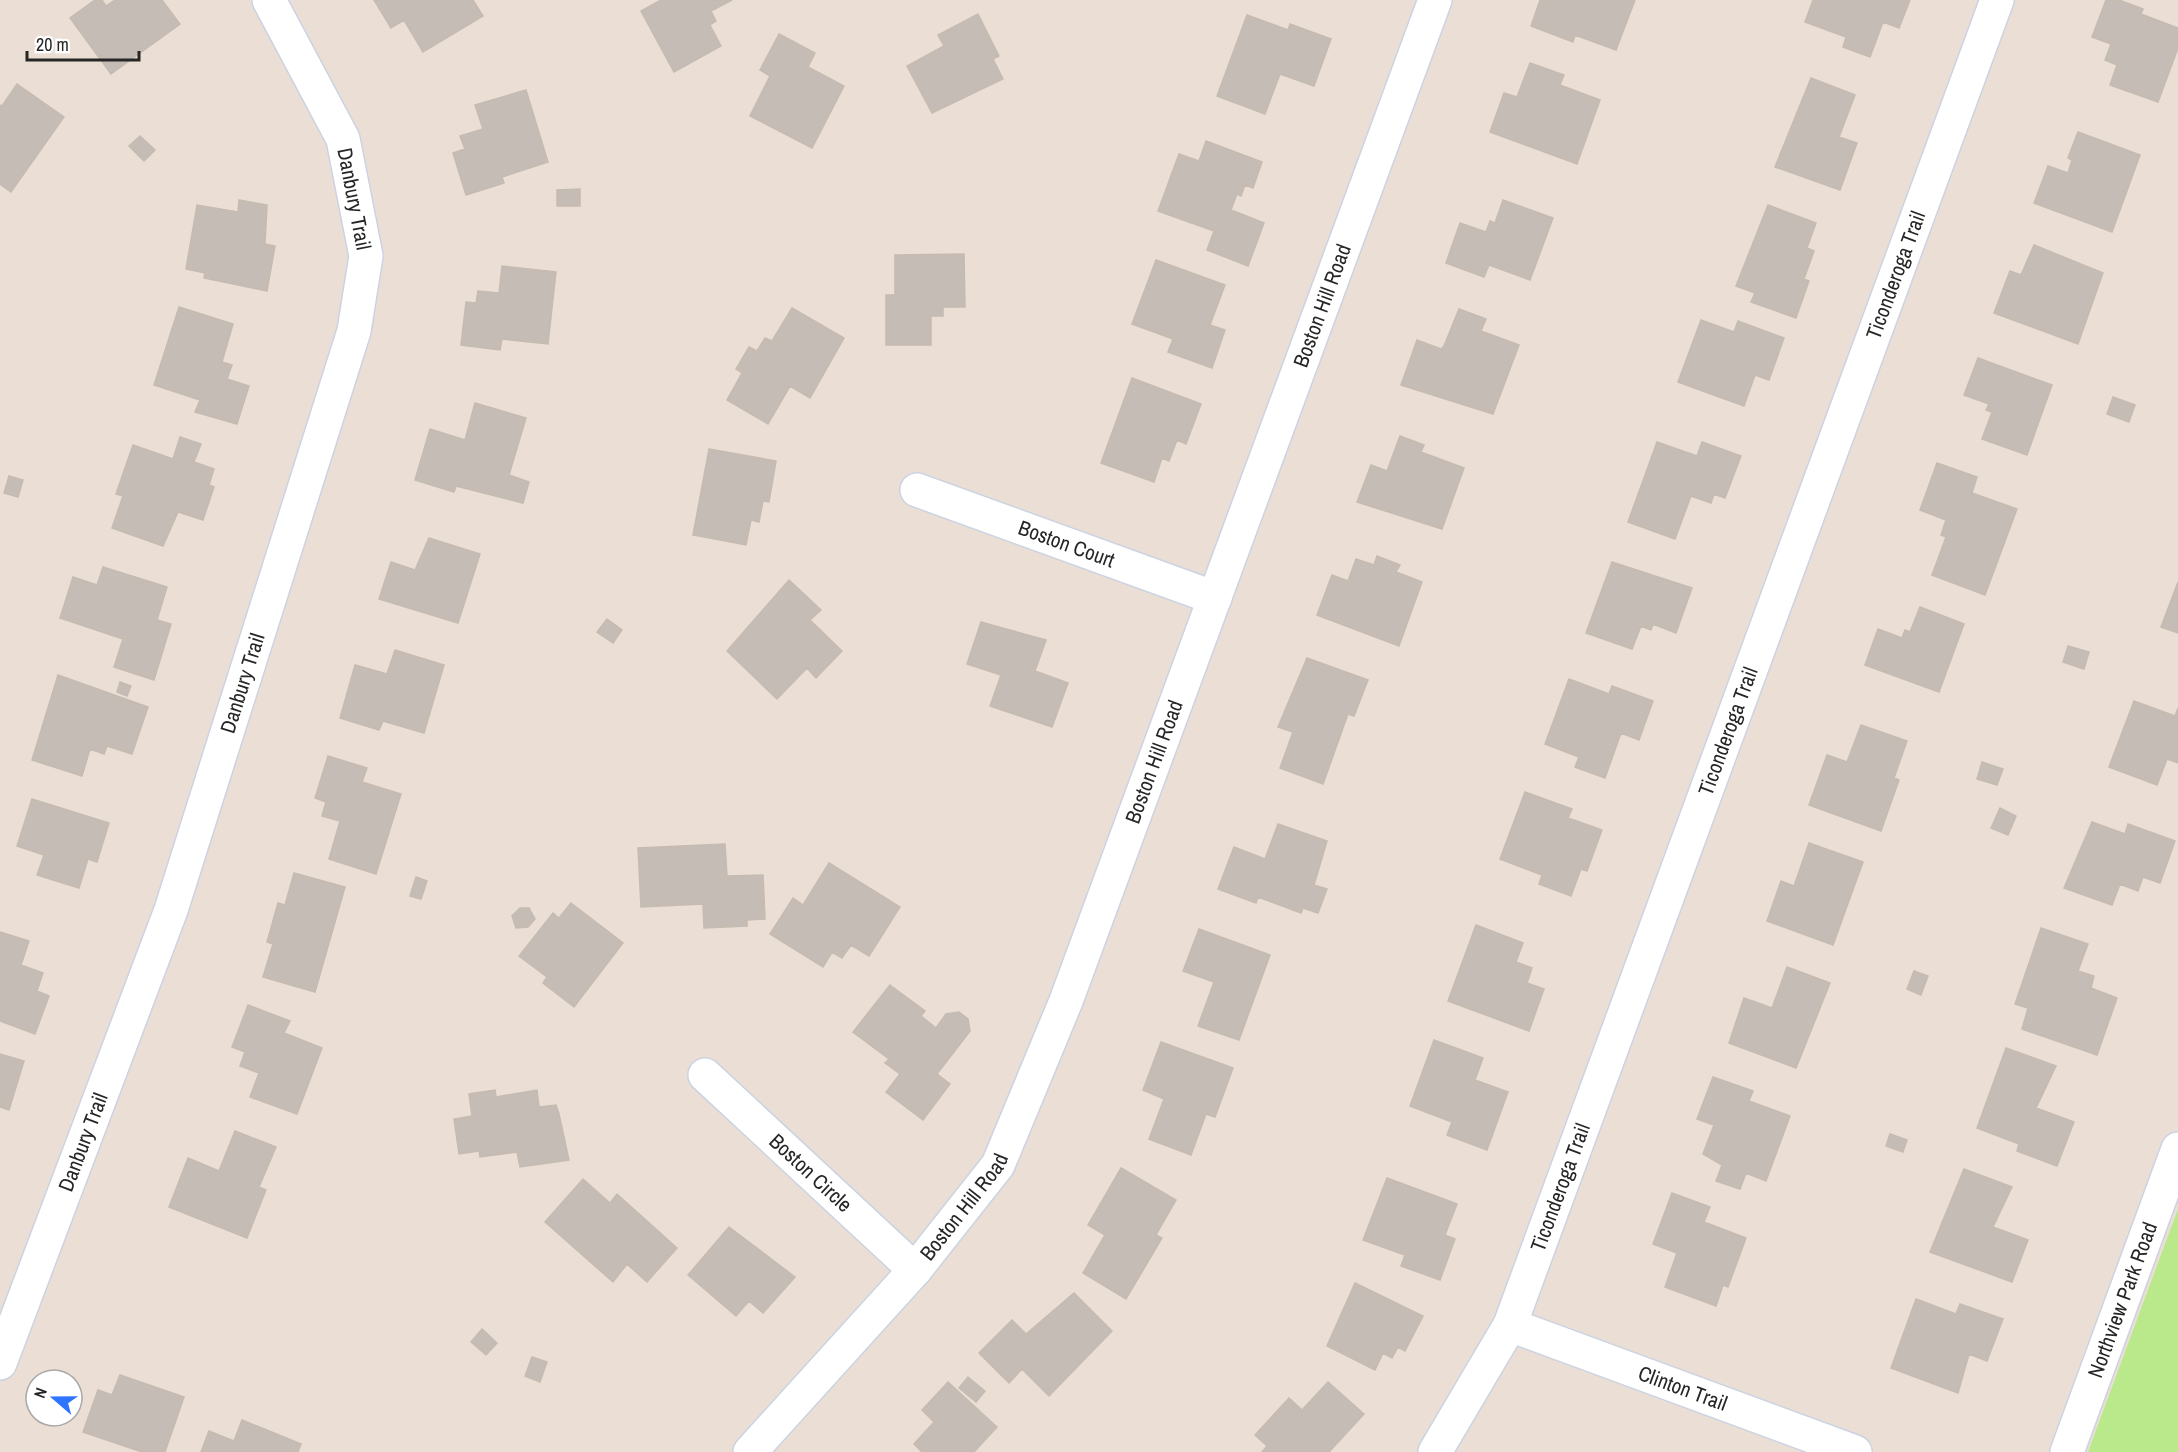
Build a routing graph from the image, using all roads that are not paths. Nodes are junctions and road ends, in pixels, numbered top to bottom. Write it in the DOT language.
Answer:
graph roads {
  1 [pos="269,0"];
  2 [pos="1435,0"];
  3 [pos="1997,0"];
  4 [pos="917,490"];
  5 [pos="1215,598"];
  6 [pos="705,1075"];
  7 [pos="2178,1149"];
  8 [pos="915,1270"];
  9 [pos="1510,1325"];
  10 [pos="0,1363"];
  11 [pos="750,1452"];
  12 [pos="1435,1452"];
  13 [pos="1855,1452"];
  14 [pos="2067,1452"];
  1 -- 10 [label="street, Danbury Trail"];
  2 -- 5 [label="street, Boston Hill Road"];
  3 -- 9 [label="street, Ticonderoga Trail"];
  4 -- 5 [label="street, Boston Court"];
  5 -- 8 [label="street, Boston Hill Road"];
  6 -- 8 [label="street, Boston Circle"];
  7 -- 14 [label="street, Northview Park Road"];
  8 -- 11 [label="street, Boston Hill Road"];
  9 -- 12 [label="street, Ticonderoga Trail"];
  9 -- 13 [label="street, Clinton Trail"];
}
